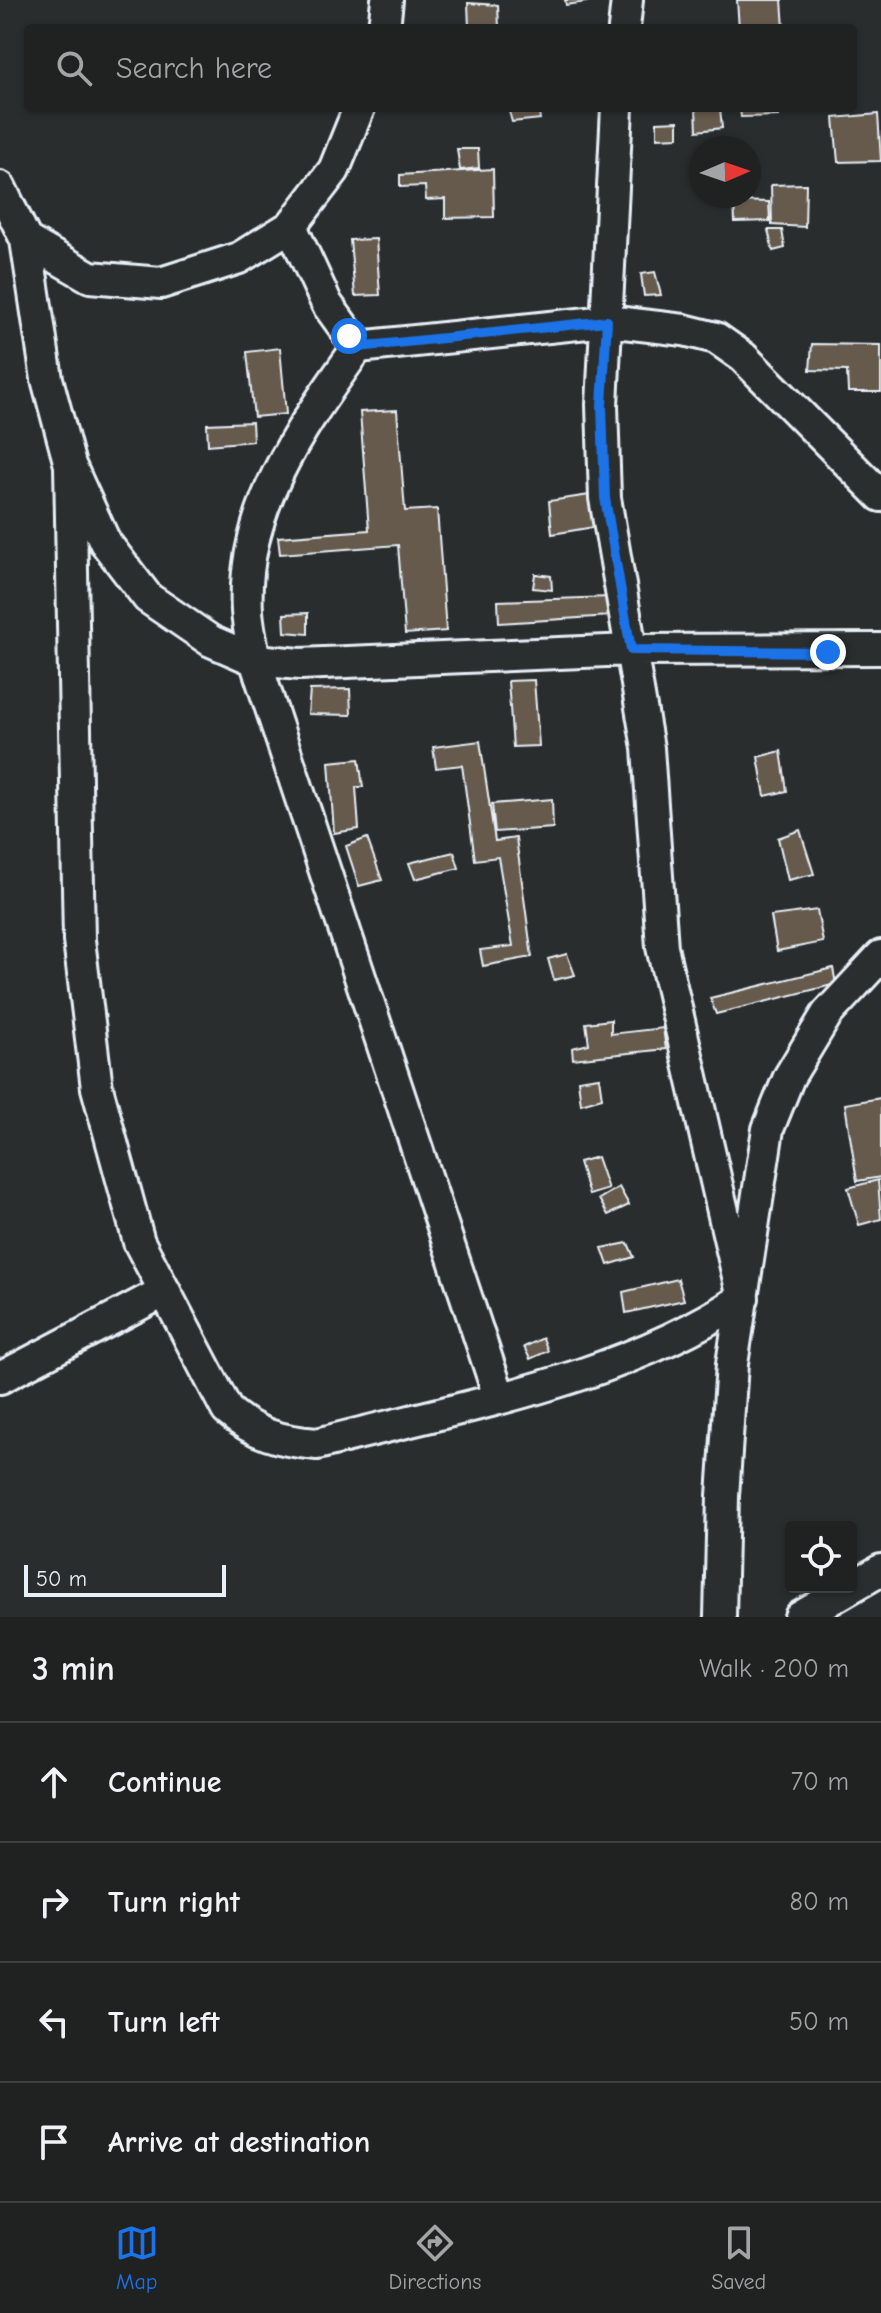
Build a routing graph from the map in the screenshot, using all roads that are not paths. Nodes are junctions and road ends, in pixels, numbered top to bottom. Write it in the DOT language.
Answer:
graph roads {
  1 [pos="387,0"];
  2 [pos="627,0"];
  3 [pos="384,24"];
  4 [pos="624,24"];
  5 [pos="357,112"];
  6 [pos="617,112"];
  7 [pos="0,187"];
  8 [pos="291,226"];
  9 [pos="26,240"];
  10 [pos="607,321"];
  11 [pos="358,347"];
  12 [pos="70,465"];
  13 [pos="881,496"];
  14 [pos="881,649"];
  15 [pos="631,650"];
  16 [pos="255,660"];
  17 [pos="881,956"];
  18 [pos="165,1291"];
  19 [pos="743,1298"];
  20 [pos="0,1378"];
  21 [pos="499,1396"];
  22 [pos="881,1570"];
  23 [pos="720,1617"];
  24 [pos="800,1617"];
  1 -- 3 [label="street"];
  2 -- 4 [label="street"];
  5 -- 8 [label="street"];
  6 -- 10 [label="street"];
  7 -- 9 [label="street"];
  8 -- 9 [label="street"];
  8 -- 11 [label="street"];
  9 -- 12 [label="street"];
  10 -- 11 [label="street"];
  10 -- 13 [label="street"];
  10 -- 15 [label="street"];
  11 -- 16 [label="street"];
  12 -- 16 [label="street"];
  12 -- 18 [label="street"];
  14 -- 15 [label="street"];
  15 -- 16 [label="street"];
  15 -- 19 [label="street"];
  16 -- 21 [label="street"];
  17 -- 19 [label="street"];
  18 -- 20 [label="street"];
  18 -- 21 [label="street"];
  19 -- 21 [label="street"];
  19 -- 23 [label="street"];
  22 -- 24 [label="street"];
}
